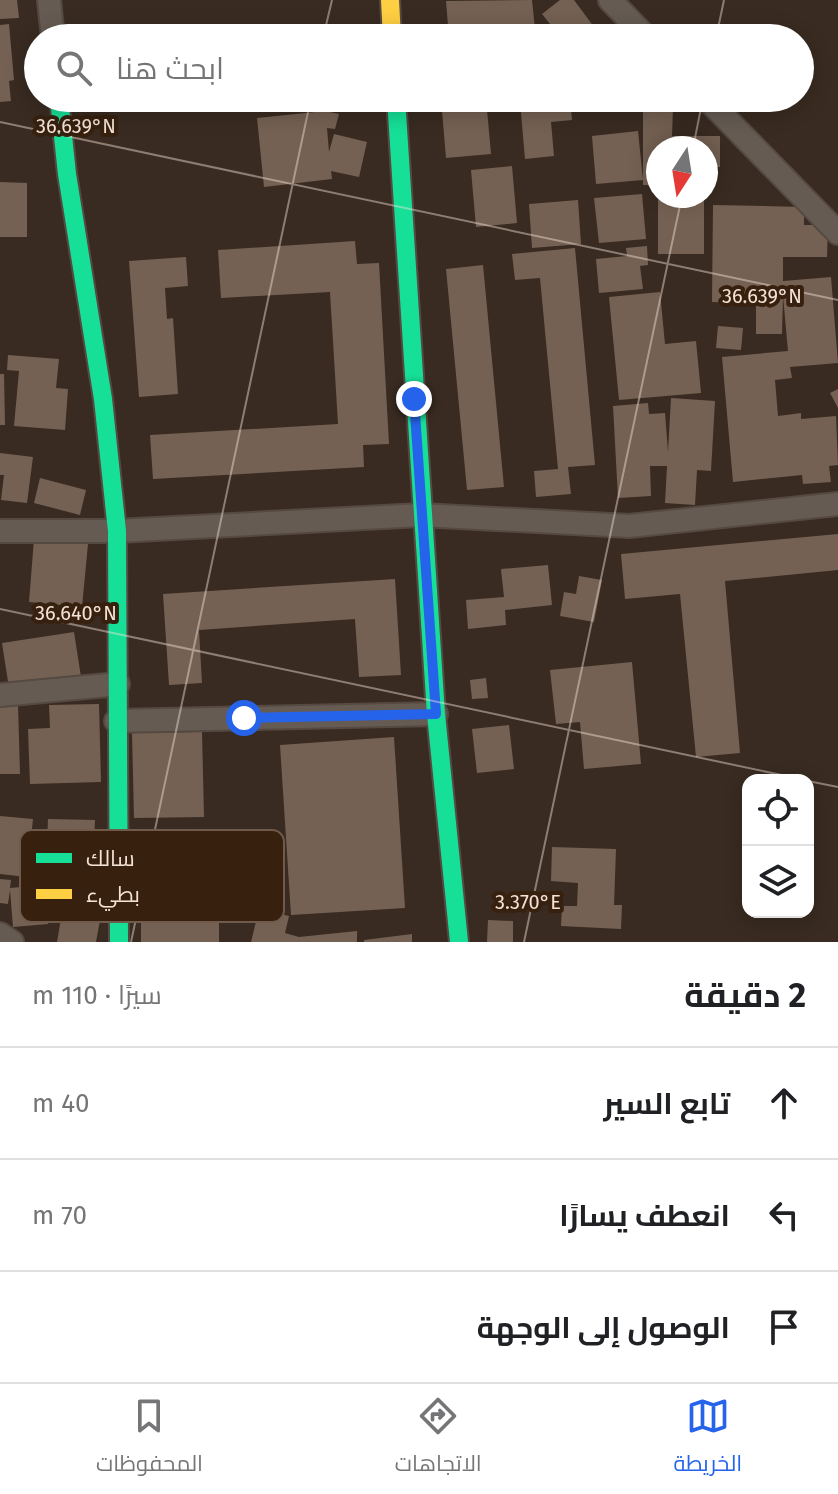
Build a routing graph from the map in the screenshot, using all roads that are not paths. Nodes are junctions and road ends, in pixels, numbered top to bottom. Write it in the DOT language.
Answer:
graph roads {
  1 [pos="49,0"];
  2 [pos="390,0"];
  3 [pos="610,0"];
  4 [pos="52,24"];
  5 [pos="391,24"];
  6 [pos="633,24"];
  7 [pos="60,112"];
  8 [pos="397,112"];
  9 [pos="720,112"];
  10 [pos="838,233"];
  11 [pos="838,504"];
  12 [pos="421,515"];
  13 [pos="0,531"];
  14 [pos="117,531"];
  15 [pos="118,684"];
  16 [pos="0,695"];
  17 [pos="436,714"];
  18 [pos="116,721"];
  19 [pos="117,830"];
  20 [pos="119,922"];
  21 [pos="0,934"];
  22 [pos="12,942"];
  23 [pos="119,942"];
  24 [pos="459,942"];
  1 -- 4 [label="street"];
  2 -- 5 [label="main road"];
  3 -- 6 [label="street"];
  7 -- 14 [label="main road"];
  8 -- 12 [label="main road"];
  9 -- 10 [label="street"];
  11 -- 12 [label="street"];
  12 -- 14 [label="street"];
  12 -- 17 [label="main road"];
  13 -- 14 [label="street"];
  14 -- 15 [label="main road"];
  15 -- 16 [label="street"];
  15 -- 18 [label="main road"];
  17 -- 18 [label="street"];
  17 -- 24 [label="main road"];
  18 -- 19 [label="main road"];
  20 -- 23 [label="main road"];
  21 -- 22 [label="street"];
}
